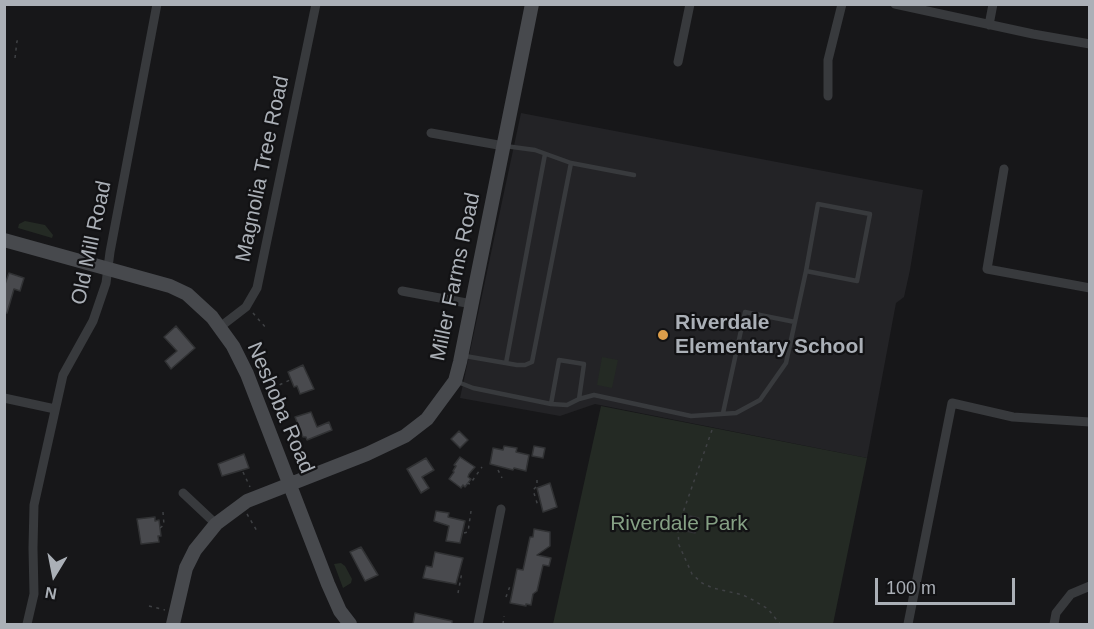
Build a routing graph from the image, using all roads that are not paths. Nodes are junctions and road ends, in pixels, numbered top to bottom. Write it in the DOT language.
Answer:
graph roads {
  1 [pos="157,4"];
  2 [pos="316,4"];
  3 [pos="532,4"];
  4 [pos="690,4"];
  5 [pos="842,4"];
  6 [pos="895,4"];
  7 [pos="993,4"];
  8 [pos="989,25"];
  9 [pos="1089,44"];
  10 [pos="678,62"];
  11 [pos="828,96"];
  12 [pos="431,133"];
  13 [pos="504,146"];
  14 [pos="545,154"];
  15 [pos="571,163"];
  16 [pos="1004,170"];
  17 [pos="634,175"];
  18 [pos="4,240"];
  19 [pos="108,269"];
  20 [pos="806,271"];
  21 [pos="1089,288"];
  22 [pos="402,291"];
  23 [pos="472,304"];
  24 [pos="795,322"];
  25 [pos="220,327"];
  26 [pos="462,355"];
  27 [pos="506,363"];
  28 [pos="455,381"];
  29 [pos="4,398"];
  30 [pos="579,399"];
  31 [pos="551,404"];
  32 [pos="55,409"];
  33 [pos="723,414"];
  34 [pos="1089,422"];
  35 [pos="289,483"];
  36 [pos="183,493"];
  37 [pos="501,509"];
  38 [pos="216,524"];
  39 [pos="1089,588"];
  40 [pos="174,618"];
  41 [pos="27,624"];
  42 [pos="350,624"];
  43 [pos="478,624"];
  44 [pos="908,624"];
  45 [pos="1054,624"];
  1 -- 19 [label="street, Old Mill Road"];
  2 -- 25 [label="street, Magnolia Tree Road"];
  3 -- 13 [label="street, Miller Farms Road"];
  4 -- 10 [label="street"];
  5 -- 11 [label="street"];
  6 -- 8 [label="street"];
  7 -- 8 [label="street"];
  8 -- 9 [label="street"];
  12 -- 13 [label="street"];
  13 -- 14 [label="lane"];
  13 -- 23 [label="street, Miller Farms Road"];
  14 -- 15 [label="lane"];
  14 -- 27 [label="lane"];
  15 -- 17 [label="lane"];
  15 -- 27 [label="lane"];
  16 -- 21 [label="street"];
  18 -- 19 [label="street, Neshoba Road"];
  19 -- 25 [label="street, Neshoba Road"];
  19 -- 32 [label="street, Old Mill Road"];
  20 -- 20 [label="lane"];
  20 -- 24 [label="lane"];
  22 -- 23 [label="street"];
  23 -- 26 [label="street, Miller Farms Road"];
  24 -- 33 [label="lane"];
  24 -- 33 [label="lane"];
  25 -- 35 [label="street, Neshoba Road"];
  26 -- 27 [label="lane"];
  26 -- 28 [label="street, Miller Farms Road"];
  28 -- 31 [label="lane"];
  28 -- 35 [label="street, Miller Farms Road"];
  29 -- 32 [label="street"];
  30 -- 31 [label="lane"];
  30 -- 31 [label="lane"];
  30 -- 33 [label="lane"];
  32 -- 41 [label="street, Old Mill Road"];
  34 -- 44 [label="street"];
  35 -- 38 [label="street, Miller Farms Road"];
  35 -- 42 [label="street, Neshoba Road"];
  36 -- 38 [label="street"];
  37 -- 43 [label="street"];
  38 -- 40 [label="street, Miller Farms Road"];
  39 -- 45 [label="street"];
}
